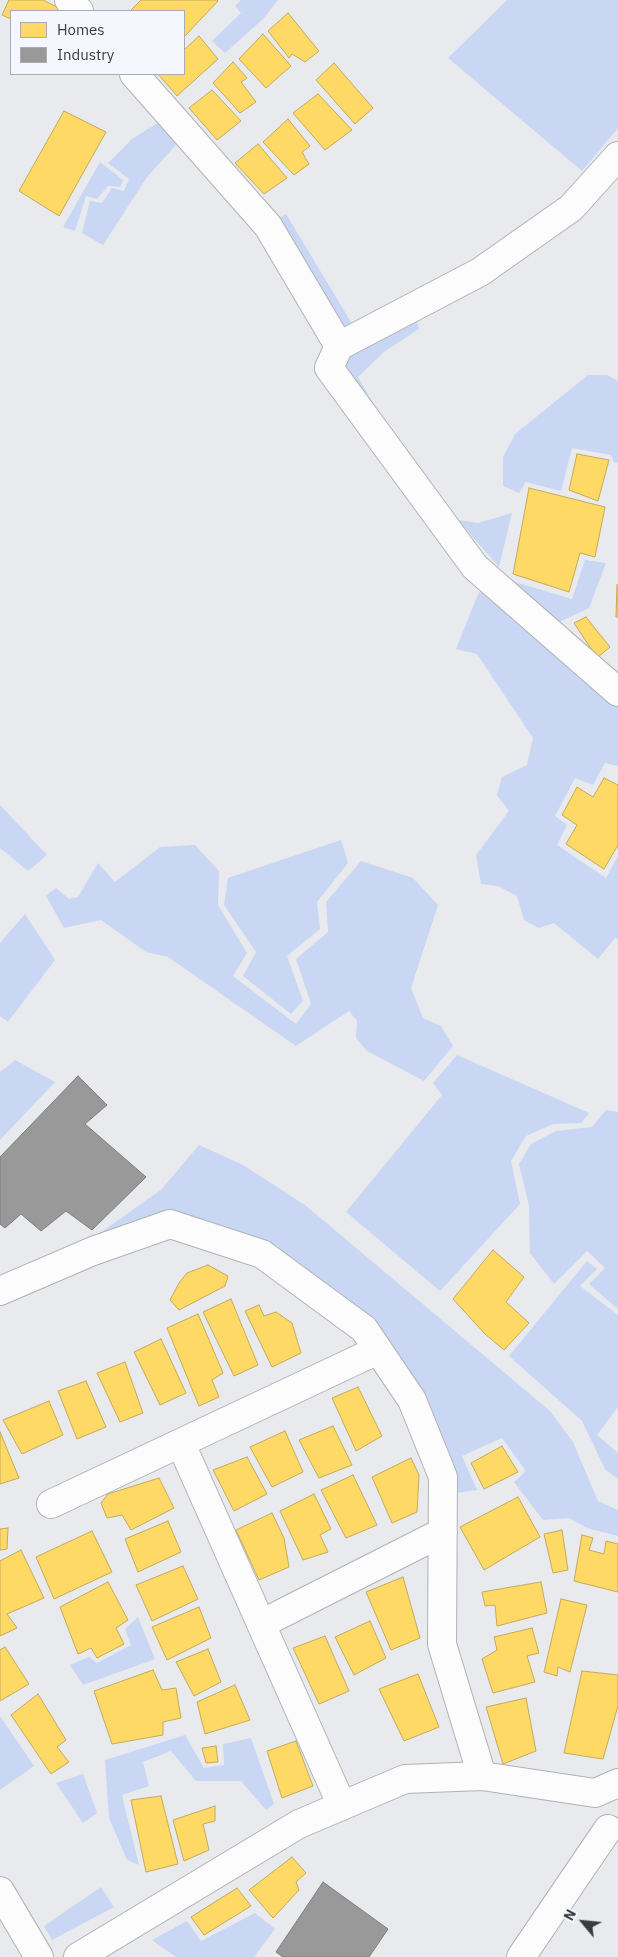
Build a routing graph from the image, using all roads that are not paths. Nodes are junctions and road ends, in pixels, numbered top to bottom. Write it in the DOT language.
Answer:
graph roads {
  1 [pos="69,0"];
  2 [pos="78,10"];
  3 [pos="135,75"];
  4 [pos="618,156"];
  5 [pos="339,346"];
  6 [pos="618,692"];
  7 [pos="0,1291"];
  8 [pos="378,1350"];
  9 [pos="181,1444"];
  10 [pos="51,1504"];
  11 [pos="443,1532"];
  12 [pos="261,1624"];
  13 [pos="482,1776"];
  14 [pos="606,1788"];
  15 [pos="342,1806"];
  16 [pos="613,1832"];
  17 [pos="0,1891"];
  18 [pos="39,1957"];
  19 [pos="78,1957"];
  20 [pos="521,1957"];
  1 -- 2 [label="street"];
  3 -- 5 [label="street"];
  4 -- 5 [label="street"];
  5 -- 6 [label="street"];
  7 -- 8 [label="street"];
  8 -- 9 [label="street"];
  8 -- 11 [label="street"];
  9 -- 10 [label="street"];
  9 -- 12 [label="street"];
  11 -- 12 [label="street"];
  11 -- 13 [label="street"];
  12 -- 15 [label="street"];
  13 -- 14 [label="street"];
  13 -- 15 [label="street"];
  14 -- 16 [label="street"];
  15 -- 19 [label="street"];
  16 -- 20 [label="street"];
  17 -- 18 [label="street"];
}
